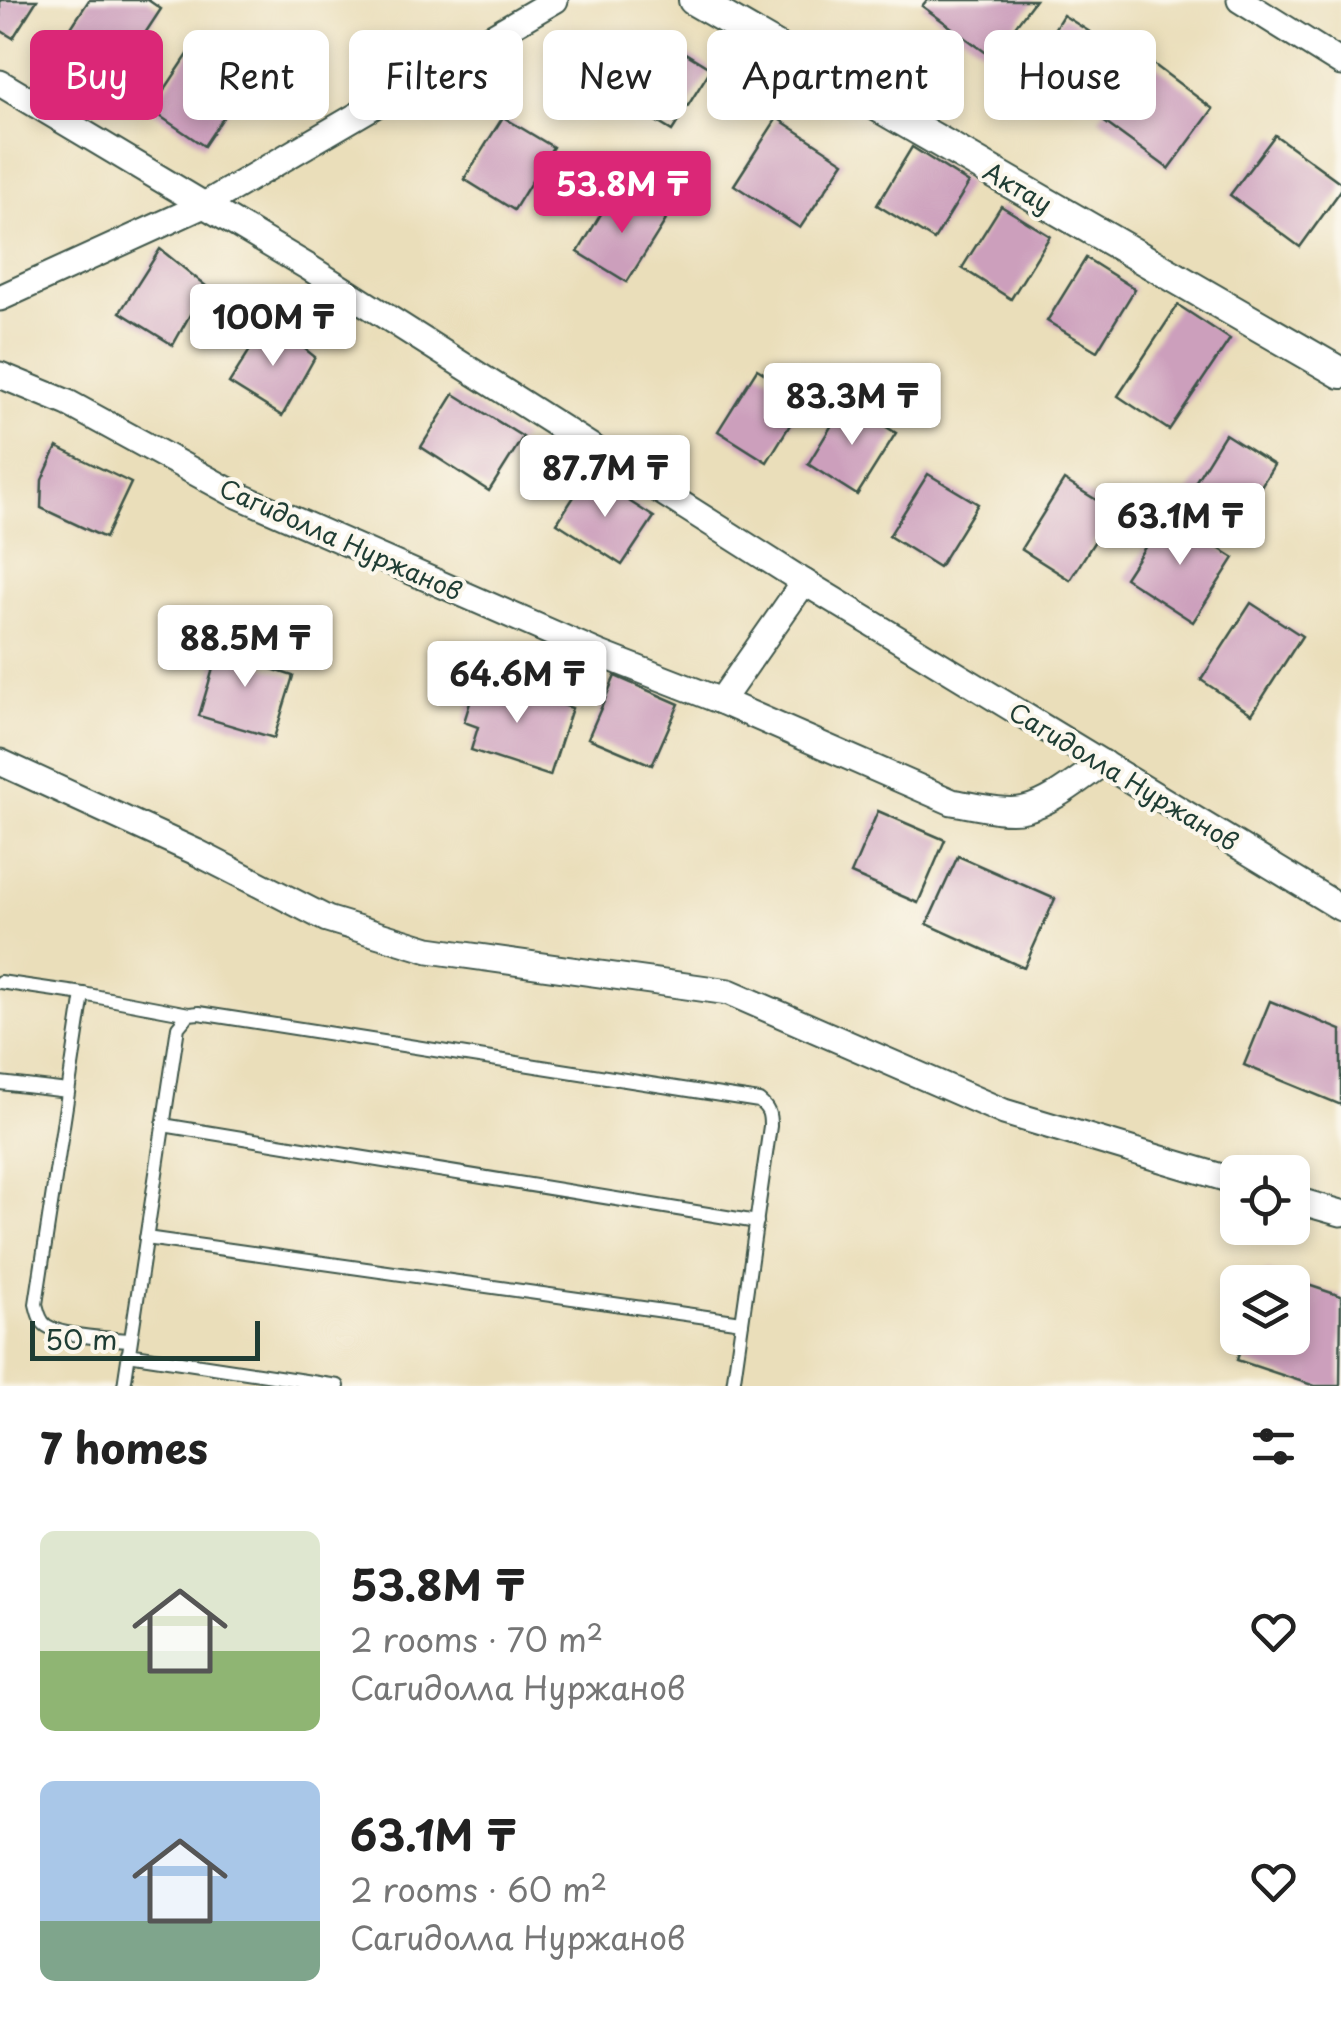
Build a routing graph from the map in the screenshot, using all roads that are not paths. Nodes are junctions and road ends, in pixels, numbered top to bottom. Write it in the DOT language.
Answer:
graph roads {
  1 [pos="555,0"];
  2 [pos="694,0"];
  3 [pos="1240,0"];
  4 [pos="1341,63"];
  5 [pos="0,83"];
  6 [pos="204,205"];
  7 [pos="0,298"];
  8 [pos="1341,373"];
  9 [pos="0,376"];
  10 [pos="804,582"];
  11 [pos="721,701"];
  12 [pos="0,762"];
  13 [pos="1102,763"];
  14 [pos="1341,908"];
  15 [pos="0,982"];
  16 [pos="83,994"];
  17 [pos="189,1014"];
  18 [pos="0,1083"];
  19 [pos="68,1091"];
  20 [pos="163,1125"];
  21 [pos="1220,1177"];
  22 [pos="1310,1204"];
  23 [pos="1341,1213"];
  24 [pos="756,1222"];
  25 [pos="146,1238"];
  26 [pos="742,1322"];
  27 [pos="129,1347"];
  28 [pos="124,1386"];
  29 [pos="338,1386"];
  30 [pos="733,1386"];
  1 -- 6 [label="street"];
  2 -- 8 [label="street, Актау"];
  3 -- 4 [label="street"];
  5 -- 6 [label="street, Сагидолла Нуржанов"];
  6 -- 7 [label="street"];
  6 -- 10 [label="street, Сагидолла Нуржанов"];
  9 -- 11 [label="street, Сагидолла Нуржанов"];
  10 -- 11 [label="street"];
  10 -- 13 [label="street, Сагидолла Нуржанов"];
  11 -- 13 [label="street, Сагидолла Нуржанов"];
  12 -- 21 [label="street"];
  13 -- 14 [label="street, Сагидолла Нуржанов"];
  15 -- 16 [label="lane"];
  16 -- 17 [label="lane"];
  16 -- 19 [label="lane"];
  17 -- 20 [label="lane"];
  17 -- 24 [label="lane"];
  18 -- 19 [label="lane"];
  19 -- 27 [label="lane"];
  20 -- 24 [label="lane"];
  20 -- 25 [label="lane"];
  22 -- 23 [label="street"];
  24 -- 26 [label="lane"];
  25 -- 26 [label="lane"];
  25 -- 27 [label="lane"];
  26 -- 30 [label="lane"];
  27 -- 28 [label="lane"];
  27 -- 29 [label="lane"];
}
